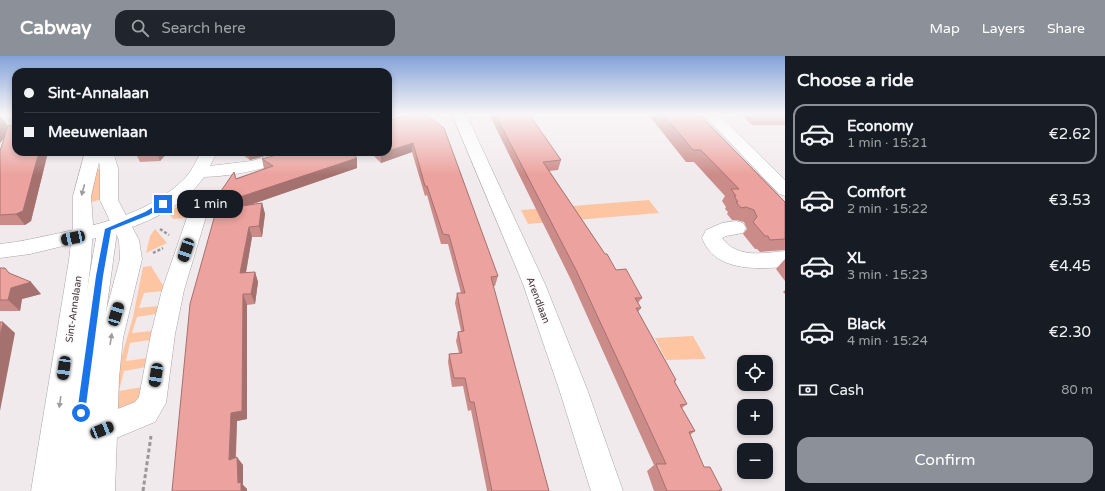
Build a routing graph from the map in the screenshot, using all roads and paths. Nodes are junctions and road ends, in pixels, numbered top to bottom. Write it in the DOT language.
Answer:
graph roads {
  1 [pos="468,134"];
  2 [pos="730,134"];
  3 [pos="93,156"];
  4 [pos="106,156"];
  5 [pos="207,156"];
  6 [pos="289,156"];
  7 [pos="198,172"];
  8 [pos="785,190"];
  9 [pos="202,200"];
  10 [pos="115,227"];
  11 [pos="736,228"];
  12 [pos="82,236"];
  13 [pos="164,248"];
  14 [pos="0,251"];
  15 [pos="152,254"];
  16 [pos="785,259"];
  17 [pos="152,403"];
  18 [pos="102,430"];
  19 [pos="47,491"];
  20 [pos="73,491"];
  21 [pos="99,491"];
  22 [pos="143,491"];
  23 [pos="607,491"];
  1 -- 23 [label="street, Arendlaan"];
  2 -- 8 [label="street"];
  3 -- 12 [label="street, Sint-Annalaan, one-way"];
  4 -- 10 [label="street"];
  5 -- 7 [label="street"];
  6 -- 7 [label="street"];
  7 -- 10 [label="street"];
  9 -- 17 [label="street"];
  10 -- 12 [label="street"];
  18 -- 10 [label="street, one-way"];
  10 -- 20 [label="street"];
  11 -- 16 [label="street"];
  12 -- 14 [label="street"];
  12 -- 19 [label="street, Sint-Annalaan, one-way"];
  13 -- 15 [label="path"];
  17 -- 18 [label="street"];
  17 -- 22 [label="path"];
  18 -- 21 [label="street"];
}
